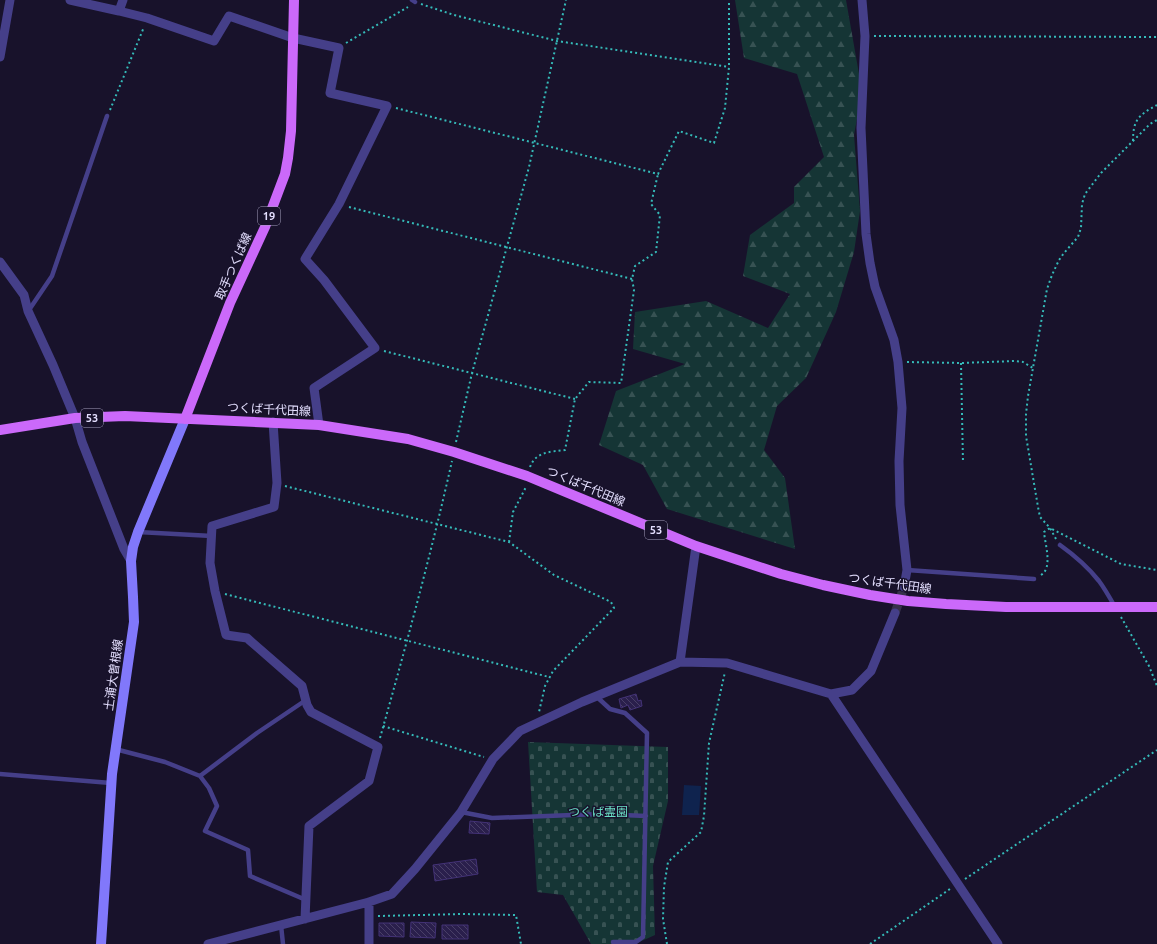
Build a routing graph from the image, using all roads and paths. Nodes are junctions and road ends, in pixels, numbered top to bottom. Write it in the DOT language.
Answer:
graph roads {
  1 [pos="10,0"];
  2 [pos="70,0"];
  3 [pos="123,0"];
  4 [pos="294,0"];
  5 [pos="566,0"];
  6 [pos="862,0"];
  7 [pos="413,1"];
  8 [pos="729,3"];
  9 [pos="119,11"];
  10 [pos="147,18"];
  11 [pos="865,36"];
  12 [pos="1157,37"];
  13 [pos="293,38"];
  14 [pos="558,41"];
  15 [pos="339,48"];
  16 [pos="0,57"];
  17 [pos="729,67"];
  18 [pos="1157,105"];
  19 [pos="387,106"];
  20 [pos="107,116"];
  21 [pos="1157,120"];
  22 [pos="534,142"];
  23 [pos="1133,142"];
  24 [pos="658,174"];
  25 [pos="339,204"];
  26 [pos="506,246"];
  27 [pos="0,262"];
  28 [pos="632,279"];
  29 [pos="28,311"];
  30 [pos="375,348"];
  31 [pos="898,362"];
  32 [pos="961,363"];
  33 [pos="1032,368"];
  34 [pos="472,373"];
  35 [pos="575,398"];
  36 [pos="75,418"];
  37 [pos="185,419"];
  38 [pos="273,422"];
  39 [pos="319,425"];
  40 [pos="0,430"];
  41 [pos="454,452"];
  42 [pos="963,463"];
  43 [pos="527,476"];
  44 [pos="276,483"];
  45 [pos="437,524"];
  46 [pos="1050,528"];
  47 [pos="138,532"];
  48 [pos="212,536"];
  49 [pos="509,542"];
  50 [pos="1060,545"];
  51 [pos="696,546"];
  52 [pos="131,561"];
  53 [pos="907,570"];
  54 [pos="1157,570"];
  55 [pos="1034,579"];
  56 [pos="904,587"];
  57 [pos="215,591"];
  58 [pos="1115,607"];
  59 [pos="1157,607"];
  60 [pos="895,613"];
  61 [pos="408,640"];
  62 [pos="680,662"];
  63 [pos="726,662"];
  64 [pos="549,677"];
  65 [pos="1157,686"];
  66 [pos="830,694"];
  67 [pos="597,697"];
  68 [pos="306,700"];
  69 [pos="536,724"];
  70 [pos="383,726"];
  71 [pos="378,747"];
  72 [pos="115,749"];
  73 [pos="1157,750"];
  74 [pos="493,760"];
  75 [pos="0,774"];
  76 [pos="200,776"];
  77 [pos="111,783"];
  78 [pos="461,812"];
  79 [pos="646,816"];
  80 [pos="958,884"];
  81 [pos="306,900"];
  82 [pos="369,902"];
  83 [pos="369,916"];
  84 [pos="305,919"];
  85 [pos="281,925"];
  86 [pos="613,942"];
  87 [pos="101,944"];
  88 [pos="208,944"];
  89 [pos="283,944"];
  90 [pos="369,944"];
  91 [pos="521,944"];
  92 [pos="667,944"];
  93 [pos="870,944"];
  94 [pos="998,944"];
  1 -- 16 [label="street"];
  2 -- 9 [label="street"];
  3 -- 9 [label="street"];
  4 -- 13 [label="main road, 取手つくば線 / 19"];
  5 -- 14 [label="path"];
  6 -- 11 [label="street"];
  7 -- 14 [label="path"];
  7 -- 15 [label="path"];
  8 -- 17 [label="path"];
  9 -- 10 [label="street"];
  10 -- 13 [label="street"];
  10 -- 20 [label="path"];
  11 -- 12 [label="path"];
  11 -- 31 [label="street"];
  13 -- 15 [label="street"];
  13 -- 37 [label="main road, 取手つくば線 / 19"];
  14 -- 17 [label="path"];
  14 -- 22 [label="path"];
  15 -- 19 [label="street"];
  17 -- 24 [label="path"];
  18 -- 23 [label="path"];
  19 -- 22 [label="path"];
  19 -- 25 [label="street"];
  20 -- 29 [label="lane"];
  21 -- 23 [label="path"];
  22 -- 24 [label="path"];
  22 -- 26 [label="path"];
  23 -- 33 [label="path"];
  24 -- 28 [label="path"];
  25 -- 26 [label="path"];
  25 -- 30 [label="street"];
  26 -- 28 [label="path"];
  26 -- 34 [label="path"];
  27 -- 29 [label="street"];
  28 -- 35 [label="path"];
  29 -- 36 [label="street"];
  30 -- 34 [label="path"];
  30 -- 39 [label="street"];
  31 -- 32 [label="path"];
  31 -- 53 [label="street"];
  32 -- 33 [label="path"];
  32 -- 42 [label="path"];
  33 -- 46 [label="path"];
  34 -- 35 [label="path"];
  34 -- 41 [label="path"];
  35 -- 43 [label="path"];
  36 -- 37 [label="main road, つくば千代田線 / 53"];
  36 -- 40 [label="main road, つくば千代田線 / 53"];
  36 -- 52 [label="street"];
  37 -- 38 [label="main road, つくば千代田線 / 53"];
  37 -- 47 [label="main road, 土浦大曽根線"];
  38 -- 39 [label="main road, つくば千代田線 / 53"];
  38 -- 44 [label="street"];
  39 -- 41 [label="main road, つくば千代田線 / 53"];
  41 -- 43 [label="main road, つくば千代田線 / 53"];
  41 -- 45 [label="path"];
  43 -- 49 [label="path"];
  43 -- 51 [label="main road, つくば千代田線 / 53"];
  44 -- 45 [label="path"];
  44 -- 48 [label="street"];
  45 -- 49 [label="path"];
  45 -- 61 [label="path"];
  46 -- 50 [label="path"];
  46 -- 54 [label="path"];
  46 -- 55 [label="path"];
  47 -- 48 [label="lane"];
  47 -- 52 [label="main road, 土浦大曽根線"];
  48 -- 57 [label="street"];
  49 -- 64 [label="path"];
  50 -- 58 [label="lane"];
  51 -- 58 [label="main road, つくば千代田線 / 53"];
  51 -- 62 [label="street"];
  52 -- 72 [label="main road, 土浦大曽根線"];
  53 -- 55 [label="lane"];
  53 -- 56 [label="street"];
  57 -- 61 [label="path"];
  57 -- 68 [label="street"];
  58 -- 59 [label="main road, つくば千代田線 / 53"];
  58 -- 65 [label="path"];
  60 -- 66 [label="street"];
  61 -- 64 [label="path"];
  61 -- 70 [label="path"];
  62 -- 63 [label="street"];
  62 -- 67 [label="street"];
  63 -- 66 [label="street"];
  63 -- 92 [label="path"];
  64 -- 69 [label="path"];
  66 -- 80 [label="street"];
  67 -- 69 [label="street"];
  67 -- 79 [label="lane"];
  68 -- 71 [label="street"];
  68 -- 76 [label="lane"];
  69 -- 74 [label="street"];
  70 -- 71 [label="path"];
  70 -- 74 [label="path"];
  71 -- 81 [label="street"];
  72 -- 76 [label="lane"];
  72 -- 77 [label="main road, 土浦大曽根線"];
  73 -- 80 [label="path"];
  74 -- 78 [label="street"];
  75 -- 77 [label="lane"];
  76 -- 81 [label="lane"];
  77 -- 87 [label="main road, 土浦大曽根線"];
  78 -- 79 [label="lane"];
  78 -- 82 [label="street"];
  79 -- 86 [label="lane"];
  80 -- 93 [label="path"];
  80 -- 94 [label="street"];
  81 -- 84 [label="street"];
  82 -- 83 [label="street"];
  82 -- 84 [label="street"];
  83 -- 90 [label="street"];
  83 -- 91 [label="path"];
  84 -- 85 [label="street"];
  85 -- 88 [label="street"];
  85 -- 89 [label="lane"];
}
